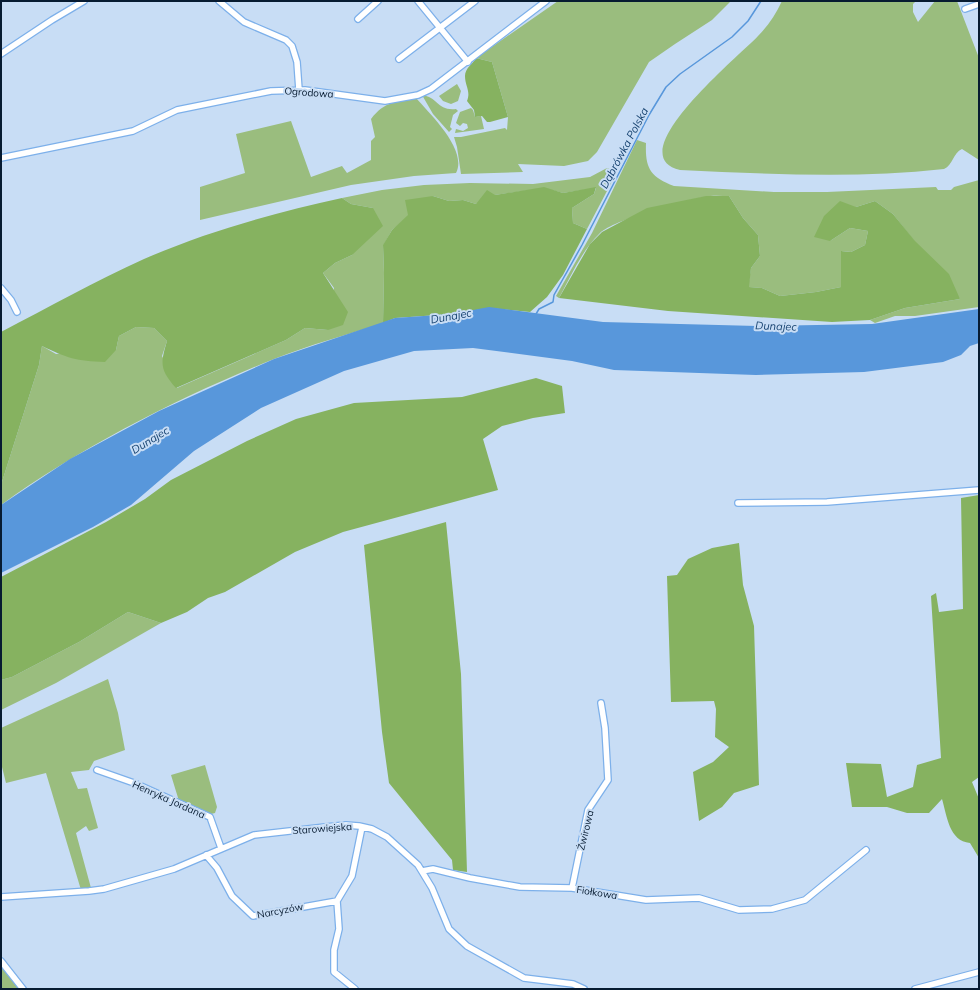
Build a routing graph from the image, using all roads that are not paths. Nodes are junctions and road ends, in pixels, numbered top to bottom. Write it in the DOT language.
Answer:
graph roads {
  1 [pos="84,1"];
  2 [pos="219,1"];
  3 [pos="378,1"];
  4 [pos="418,1"];
  5 [pos="475,1"];
  6 [pos="546,1"];
  7 [pos="979,4"];
  8 [pos="965,9"];
  9 [pos="358,19"];
  10 [pos="439,27"];
  11 [pos="1,54"];
  12 [pos="399,59"];
  13 [pos="468,62"];
  14 [pos="299,90"];
  15 [pos="1,158"];
  16 [pos="1,288"];
  17 [pos="17,312"];
  18 [pos="979,490"];
  19 [pos="738,503"];
  20 [pos="601,703"];
  21 [pos="97,770"];
  22 [pos="362,827"];
  23 [pos="221,848"];
  24 [pos="866,850"];
  25 [pos="206,855"];
  26 [pos="422,871"];
  27 [pos="572,888"];
  28 [pos="1,897"];
  29 [pos="336,901"];
  30 [pos="1,961"];
  31 [pos="979,972"];
  32 [pos="24,989"];
  33 [pos="355,989"];
  34 [pos="584,989"];
  35 [pos="915,989"];
  1 -- 11 [label="street"];
  2 -- 14 [label="street"];
  3 -- 9 [label="street"];
  4 -- 10 [label="street"];
  5 -- 10 [label="street"];
  6 -- 13 [label="street, Ogrodowa"];
  7 -- 8 [label="street"];
  10 -- 12 [label="street"];
  10 -- 13 [label="street"];
  13 -- 14 [label="street, Ogrodowa"];
  14 -- 15 [label="street, Ogrodowa"];
  16 -- 17 [label="street"];
  18 -- 19 [label="street"];
  20 -- 27 [label="street, Żwirowa"];
  21 -- 23 [label="street, Henryka Jordana"];
  22 -- 23 [label="street, Starowiejska"];
  22 -- 26 [label="street, Starowiejska"];
  22 -- 29 [label="street"];
  23 -- 25 [label="street, Starowiejska"];
  24 -- 27 [label="street, Fiołkowa"];
  25 -- 28 [label="street, Starowiejska"];
  25 -- 29 [label="street, Narcyzów"];
  26 -- 27 [label="street, Fiołkowa"];
  26 -- 34 [label="street, Starowiejska"];
  29 -- 33 [label="street"];
  30 -- 32 [label="street"];
  31 -- 35 [label="street"];
}
